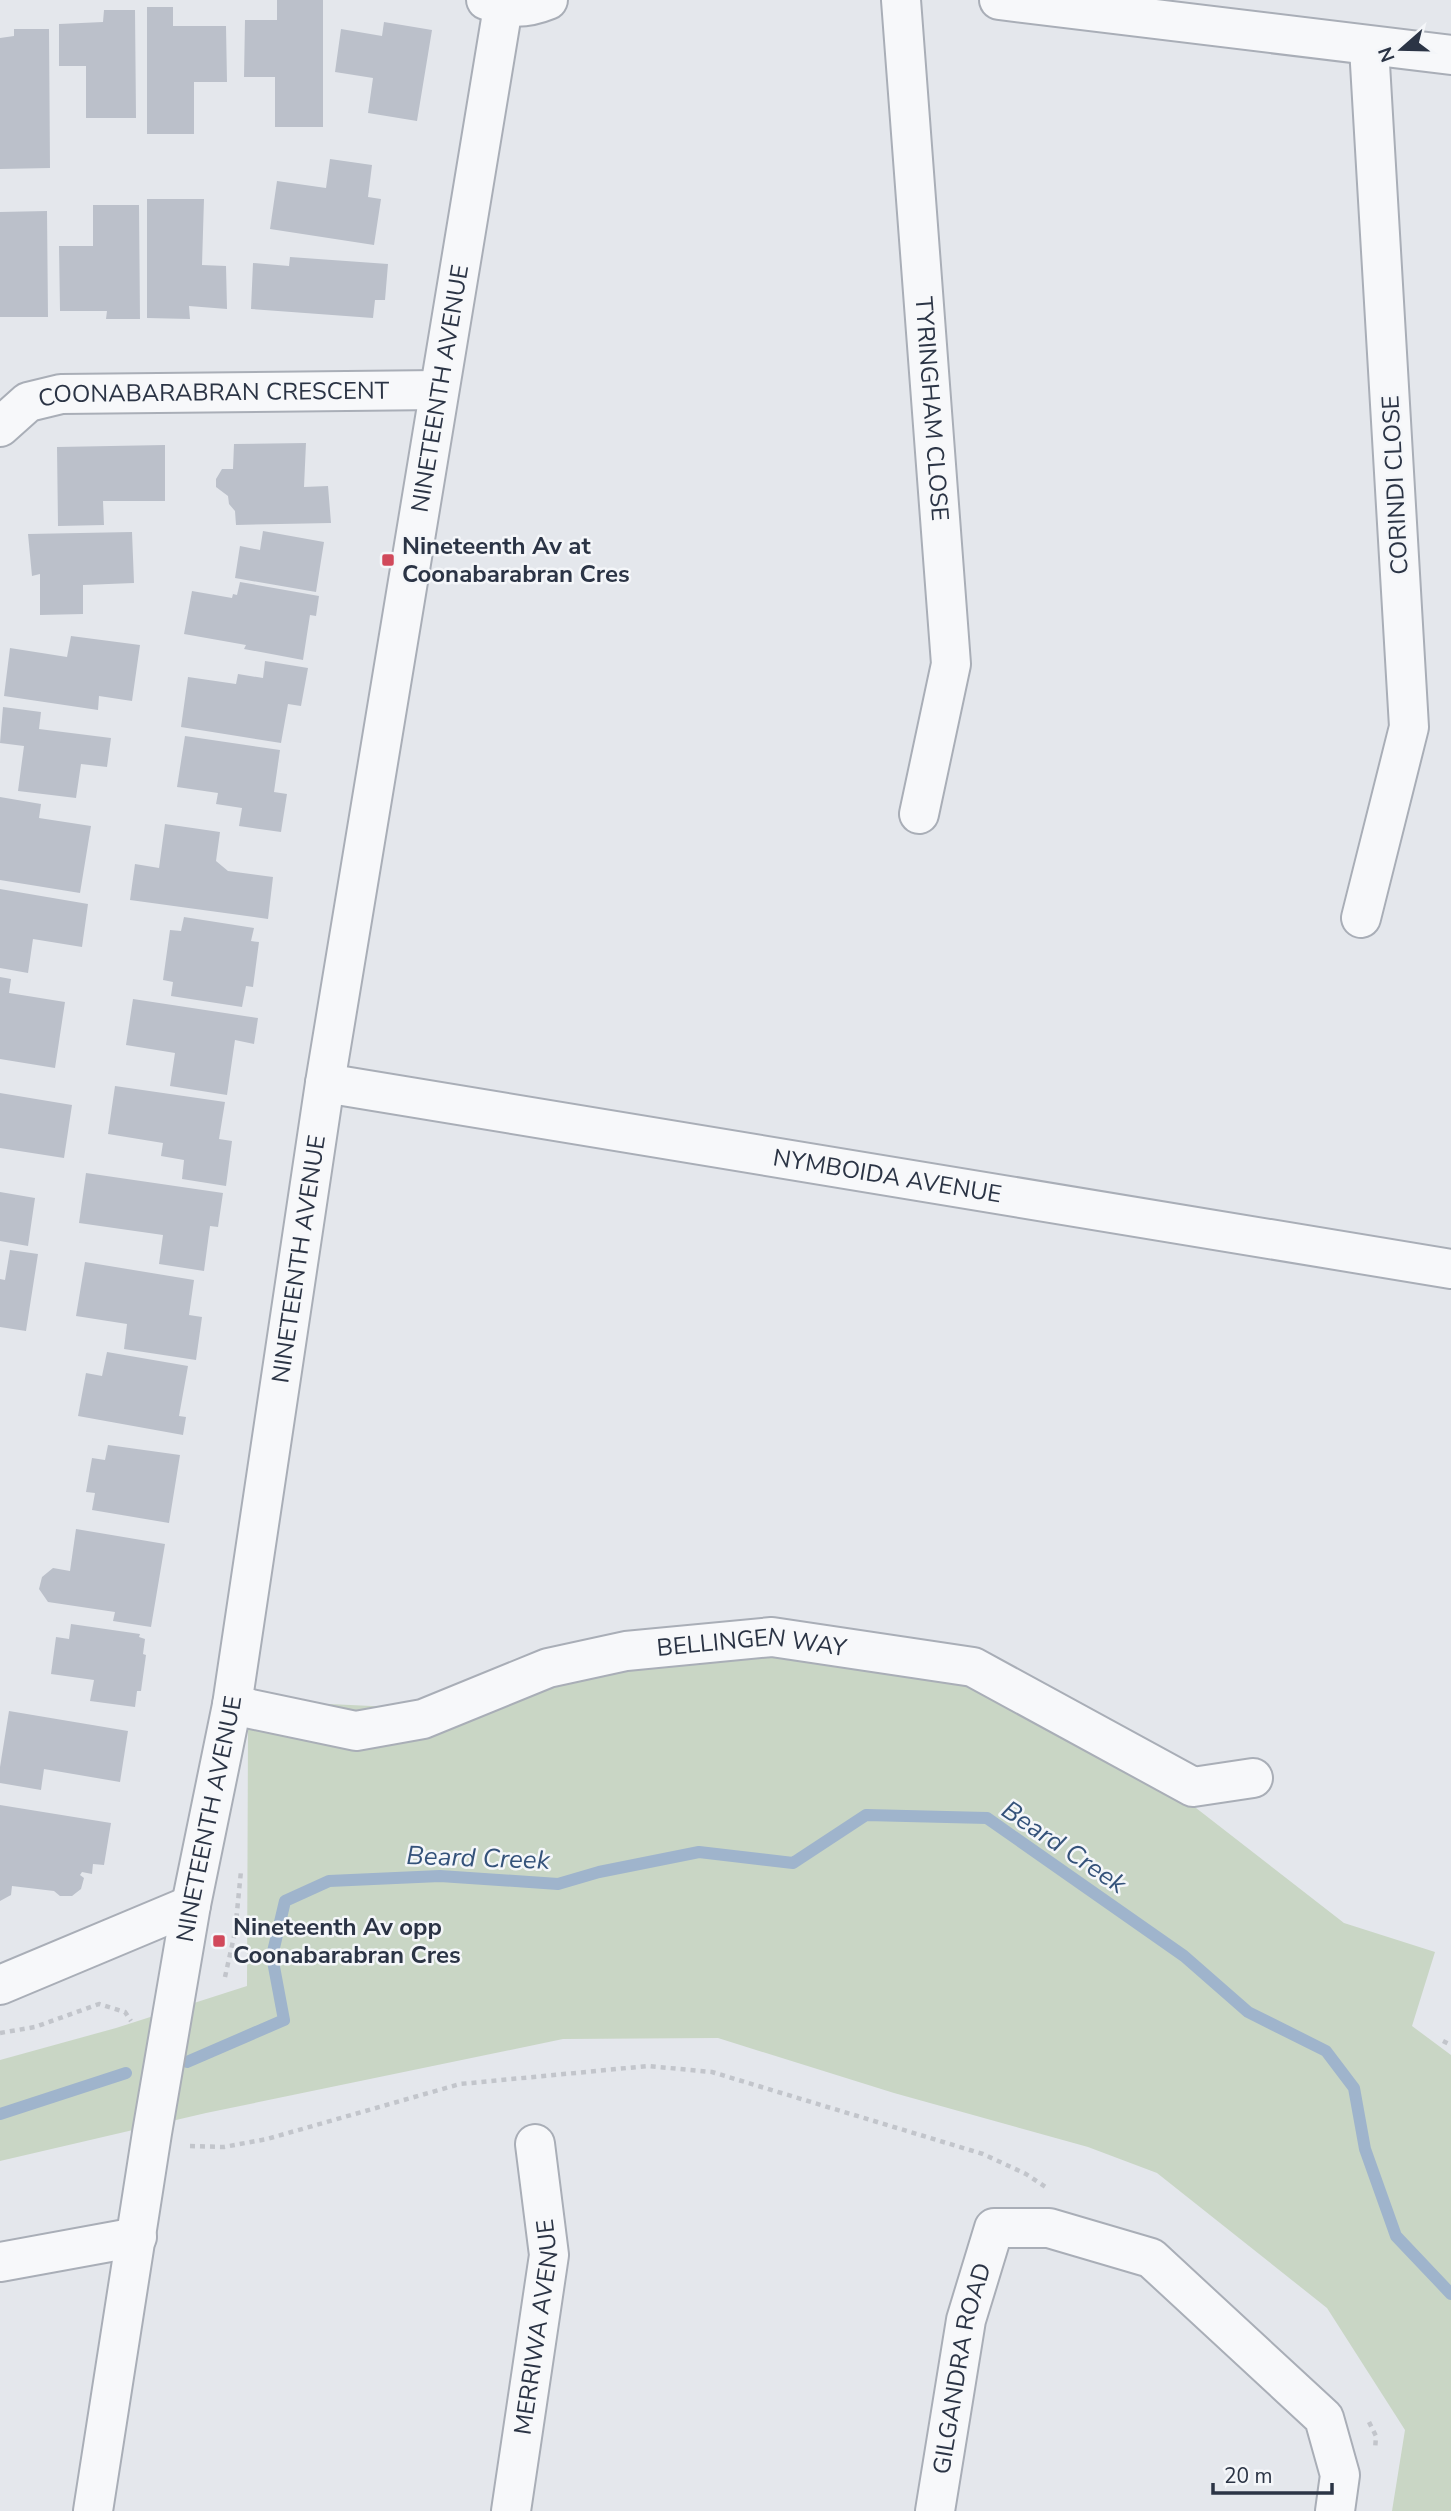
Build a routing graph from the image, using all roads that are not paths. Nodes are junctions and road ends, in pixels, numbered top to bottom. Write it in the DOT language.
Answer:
graph roads {
  1 [pos="548,0"];
  2 [pos="901,0"];
  3 [pos="999,0"];
  4 [pos="495,4"];
  5 [pos="1369,47"];
  6 [pos="1451,55"];
  7 [pos="439,390"];
  8 [pos="0,427"];
  9 [pos="919,814"];
  10 [pos="1361,918"];
  11 [pos="325,1083"];
  12 [pos="1451,1269"];
  13 [pos="232,1705"];
  14 [pos="1253,1778"];
  15 [pos="191,1905"];
  16 [pos="0,1985"];
  17 [pos="535,2144"];
  18 [pos="137,2237"];
  19 [pos="0,2262"];
  20 [pos="93,2511"];
  21 [pos="511,2511"];
  22 [pos="935,2511"];
  23 [pos="1335,2511"];
  1 -- 4 [label="street"];
  2 -- 9 [label="street, TYRINGHAM CLOSE"];
  3 -- 5 [label="street"];
  4 -- 7 [label="street, NINETEENTH AVENUE"];
  5 -- 6 [label="street"];
  5 -- 10 [label="street, CORINDI CLOSE"];
  7 -- 8 [label="street, COONABARABRAN CRESCENT"];
  7 -- 11 [label="street, NINETEENTH AVENUE"];
  11 -- 12 [label="street, NYMBOIDA AVENUE"];
  11 -- 13 [label="street, NINETEENTH AVENUE"];
  13 -- 14 [label="street, BELLINGEN WAY"];
  13 -- 15 [label="street, NINETEENTH AVENUE"];
  15 -- 16 [label="street"];
  15 -- 18 [label="street, NINETEENTH AVENUE"];
  17 -- 21 [label="street, MERRIWA AVENUE"];
  18 -- 19 [label="street"];
  18 -- 20 [label="street, NINETEENTH AVENUE"];
  22 -- 23 [label="street, GILGANDRA ROAD"];
}
